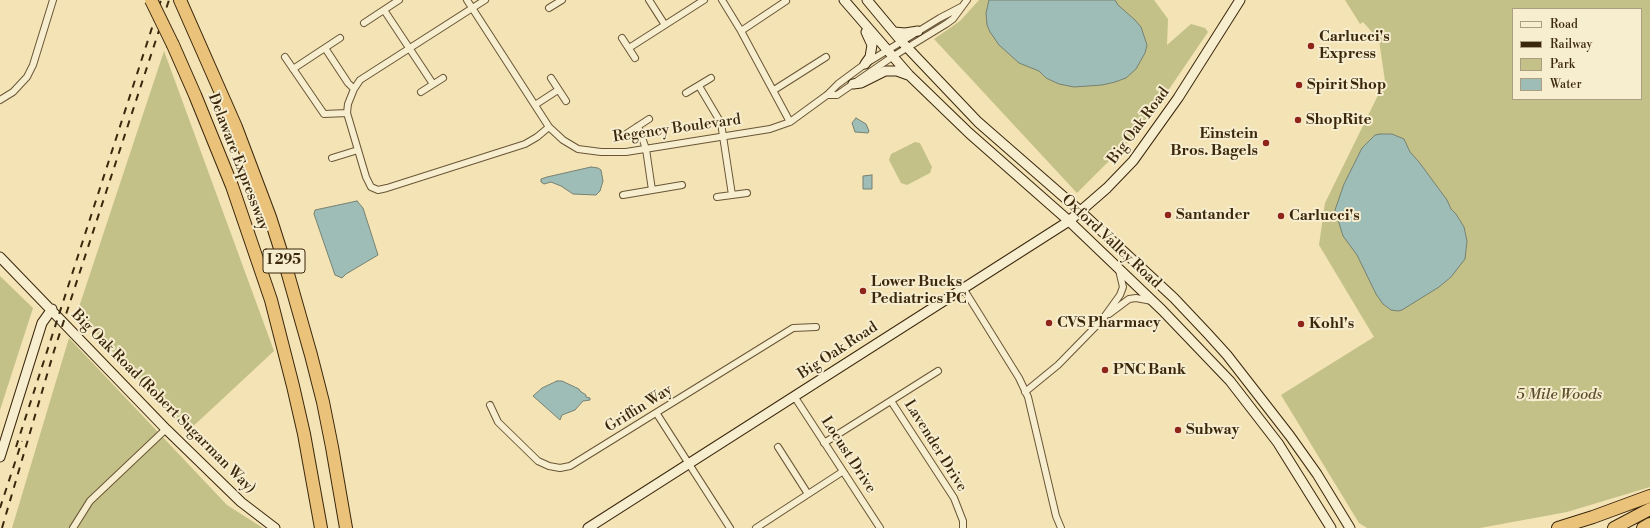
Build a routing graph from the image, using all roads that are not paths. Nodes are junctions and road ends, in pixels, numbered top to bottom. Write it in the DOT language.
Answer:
graph roads {
  1 [pos="53,0"];
  2 [pos="151,0"];
  3 [pos="399,0"];
  4 [pos="467,0"];
  5 [pos="485,0"];
  6 [pos="561,0"];
  7 [pos="649,0"];
  8 [pos="704,0"];
  9 [pos="722,0"];
  10 [pos="844,0"];
  11 [pos="867,0"];
  12 [pos="967,0"];
  13 [pos="1240,0"];
  14 [pos="786,1"];
  15 [pos="182,3"];
  16 [pos="961,7"];
  17 [pos="472,8"];
  18 [pos="549,8"];
  19 [pos="384,10"];
  20 [pos="861,21"];
  21 [pos="364,23"];
  22 [pos="666,25"];
  23 [pos="741,30"];
  24 [pos="894,32"];
  25 [pos="918,32"];
  26 [pos="340,38"];
  27 [pos="622,38"];
  28 [pos="905,45"];
  29 [pos="325,48"];
  30 [pos="629,48"];
  31 [pos="409,49"];
  32 [pos="889,54"];
  33 [pos="285,57"];
  34 [pos="826,57"];
  35 [pos="636,58"];
  36 [pos="865,64"];
  37 [pos="293,69"];
  38 [pos="909,75"];
  39 [pos="443,78"];
  40 [pos="551,78"];
  41 [pos="711,78"];
  42 [pos="433,84"];
  43 [pos="853,84"];
  44 [pos="699,86"];
  45 [pos="354,88"];
  46 [pos="558,90"];
  47 [pos="774,90"];
  48 [pos="421,92"];
  49 [pos="686,93"];
  50 [pos="827,95"];
  51 [pos="0,100"];
  52 [pos="566,101"];
  53 [pos="535,105"];
  54 [pos="347,113"];
  55 [pos="649,119"];
  56 [pos="790,122"];
  57 [pos="638,126"];
  58 [pos="550,127"];
  59 [pos="626,134"];
  60 [pos="723,136"];
  61 [pos="646,149"];
  62 [pos="358,150"];
  63 [pos="332,158"];
  64 [pos="682,185"];
  65 [pos="652,190"];
  66 [pos="747,193"];
  67 [pos="623,195"];
  68 [pos="732,195"];
  69 [pos="717,197"];
  70 [pos="1080,210"];
  71 [pos="1069,221"];
  72 [pos="0,257"];
  73 [pos="1119,269"];
  74 [pos="963,288"];
  75 [pos="1152,301"];
  76 [pos="52,310"];
  77 [pos="1102,320"];
  78 [pos="816,327"];
  79 [pos="938,371"];
  80 [pos="1025,392"];
  81 [pos="794,396"];
  82 [pos="891,401"];
  83 [pos="490,405"];
  84 [pos="657,414"];
  85 [pos="166,429"];
  86 [pos="824,443"];
  87 [pos="778,447"];
  88 [pos="0,457"];
  89 [pos="689,464"];
  90 [pos="842,472"];
  91 [pos="808,494"];
  92 [pos="1650,496"];
  93 [pos="1650,509"];
  94 [pos="1650,524"];
  95 [pos="73,528"];
  96 [pos="275,528"];
  97 [pos="321,528"];
  98 [pos="346,528"];
  99 [pos="588,528"];
  100 [pos="730,528"];
  101 [pos="756,528"];
  102 [pos="880,528"];
  103 [pos="963,528"];
  104 [pos="1061,528"];
  105 [pos="1330,528"];
  106 [pos="1350,528"];
  107 [pos="1558,528"];
  108 [pos="1614,528"];
  109 [pos="1643,528"];
  1 -- 51 [label="street"];
  2 -- 97 [label="highway, Delaware Expressway / I 295, bridge"];
  3 -- 19 [label="street"];
  4 -- 17 [label="street, Regency Boulevard"];
  5 -- 17 [label="street"];
  6 -- 18 [label="street"];
  7 -- 22 [label="street"];
  8 -- 22 [label="street"];
  9 -- 23 [label="street"];
  10 -- 20 [label="main road, Oxford Valley Road"];
  11 -- 24 [label="main road, Oxford Valley Road"];
  12 -- 16 [label="street"];
  13 -- 70 [label="main road, Big Oak Road"];
  14 -- 23 [label="street"];
  15 -- 98 [label="highway, Delaware Expressway / I 295"];
  16 -- 25 [label="street"];
  16 -- 28 [label="street"];
  17 -- 31 [label="street"];
  17 -- 53 [label="street, Regency Boulevard"];
  19 -- 21 [label="street"];
  19 -- 31 [label="street"];
  20 -- 32 [label="main road, Oxford Valley Road"];
  20 -- 36 [label="main road"];
  22 -- 30 [label="street"];
  23 -- 47 [label="street"];
  24 -- 25 [label="main road"];
  24 -- 28 [label="main road, Oxford Valley Road"];
  25 -- 28 [label="street"];
  26 -- 29 [label="street"];
  27 -- 30 [label="street"];
  28 -- 32 [label="street"];
  28 -- 70 [label="main road, Oxford Valley Road"];
  29 -- 37 [label="street"];
  29 -- 45 [label="street"];
  30 -- 35 [label="street"];
  31 -- 42 [label="street"];
  31 -- 45 [label="street"];
  32 -- 36 [label="street, Regency Boulevard"];
  32 -- 38 [label="main road, Oxford Valley Road"];
  32 -- 43 [label="street, Regency Boulevard"];
  33 -- 37 [label="street"];
  34 -- 47 [label="street"];
  36 -- 50 [label="street, Regency Boulevard"];
  37 -- 54 [label="street"];
  38 -- 43 [label="main road"];
  38 -- 71 [label="main road, Oxford Valley Road"];
  39 -- 42 [label="street"];
  40 -- 46 [label="street"];
  41 -- 44 [label="street"];
  42 -- 48 [label="street"];
  43 -- 50 [label="street, Regency Boulevard"];
  44 -- 49 [label="street"];
  44 -- 60 [label="street"];
  45 -- 54 [label="street"];
  46 -- 52 [label="street"];
  46 -- 53 [label="street"];
  47 -- 56 [label="street"];
  50 -- 56 [label="street, Regency Boulevard"];
  53 -- 58 [label="street, Regency Boulevard"];
  54 -- 62 [label="street"];
  55 -- 57 [label="street"];
  56 -- 60 [label="street, Regency Boulevard"];
  57 -- 59 [label="street"];
  57 -- 61 [label="street"];
  58 -- 61 [label="street, Regency Boulevard"];
  58 -- 62 [label="street"];
  60 -- 61 [label="street, Regency Boulevard"];
  60 -- 68 [label="street"];
  61 -- 65 [label="street"];
  62 -- 63 [label="street"];
  64 -- 65 [label="street"];
  65 -- 67 [label="street"];
  66 -- 68 [label="street"];
  68 -- 69 [label="street"];
  70 -- 71 [label="main road, Big Oak Road"];
  70 -- 106 [label="main road, Oxford Valley Road"];
  71 -- 73 [label="main road, Oxford Valley Road"];
  71 -- 74 [label="main road, Big Oak Road"];
  72 -- 76 [label="main road, Big Oak Road (Robert Sugarman Way)"];
  73 -- 75 [label="main road, Oxford Valley Road"];
  73 -- 77 [label="street"];
  74 -- 80 [label="street"];
  74 -- 81 [label="main road, Big Oak Road"];
  75 -- 77 [label="street"];
  75 -- 105 [label="main road, Oxford Valley Road"];
  76 -- 85 [label="main road, Big Oak Road (Robert Sugarman Way)"];
  76 -- 88 [label="main road"];
  77 -- 80 [label="street"];
  78 -- 84 [label="street, Griffin Way"];
  79 -- 82 [label="street"];
  80 -- 104 [label="street"];
  81 -- 86 [label="street, Locust Drive"];
  81 -- 89 [label="main road, Big Oak Road"];
  82 -- 86 [label="street"];
  82 -- 103 [label="street, Lavender Drive"];
  83 -- 84 [label="street, Griffin Way"];
  84 -- 89 [label="street"];
  85 -- 95 [label="street"];
  85 -- 96 [label="main road, Big Oak Road (Robert Sugarman Way)"];
  86 -- 90 [label="street, Locust Drive"];
  87 -- 91 [label="street"];
  89 -- 99 [label="main road, Big Oak Road"];
  89 -- 100 [label="street"];
  90 -- 91 [label="street"];
  90 -- 102 [label="street, Locust Drive"];
  91 -- 101 [label="street"];
  92 -- 107 [label="highway"];
  93 -- 108 [label="highway"];
  94 -- 109 [label="highway"];
}
